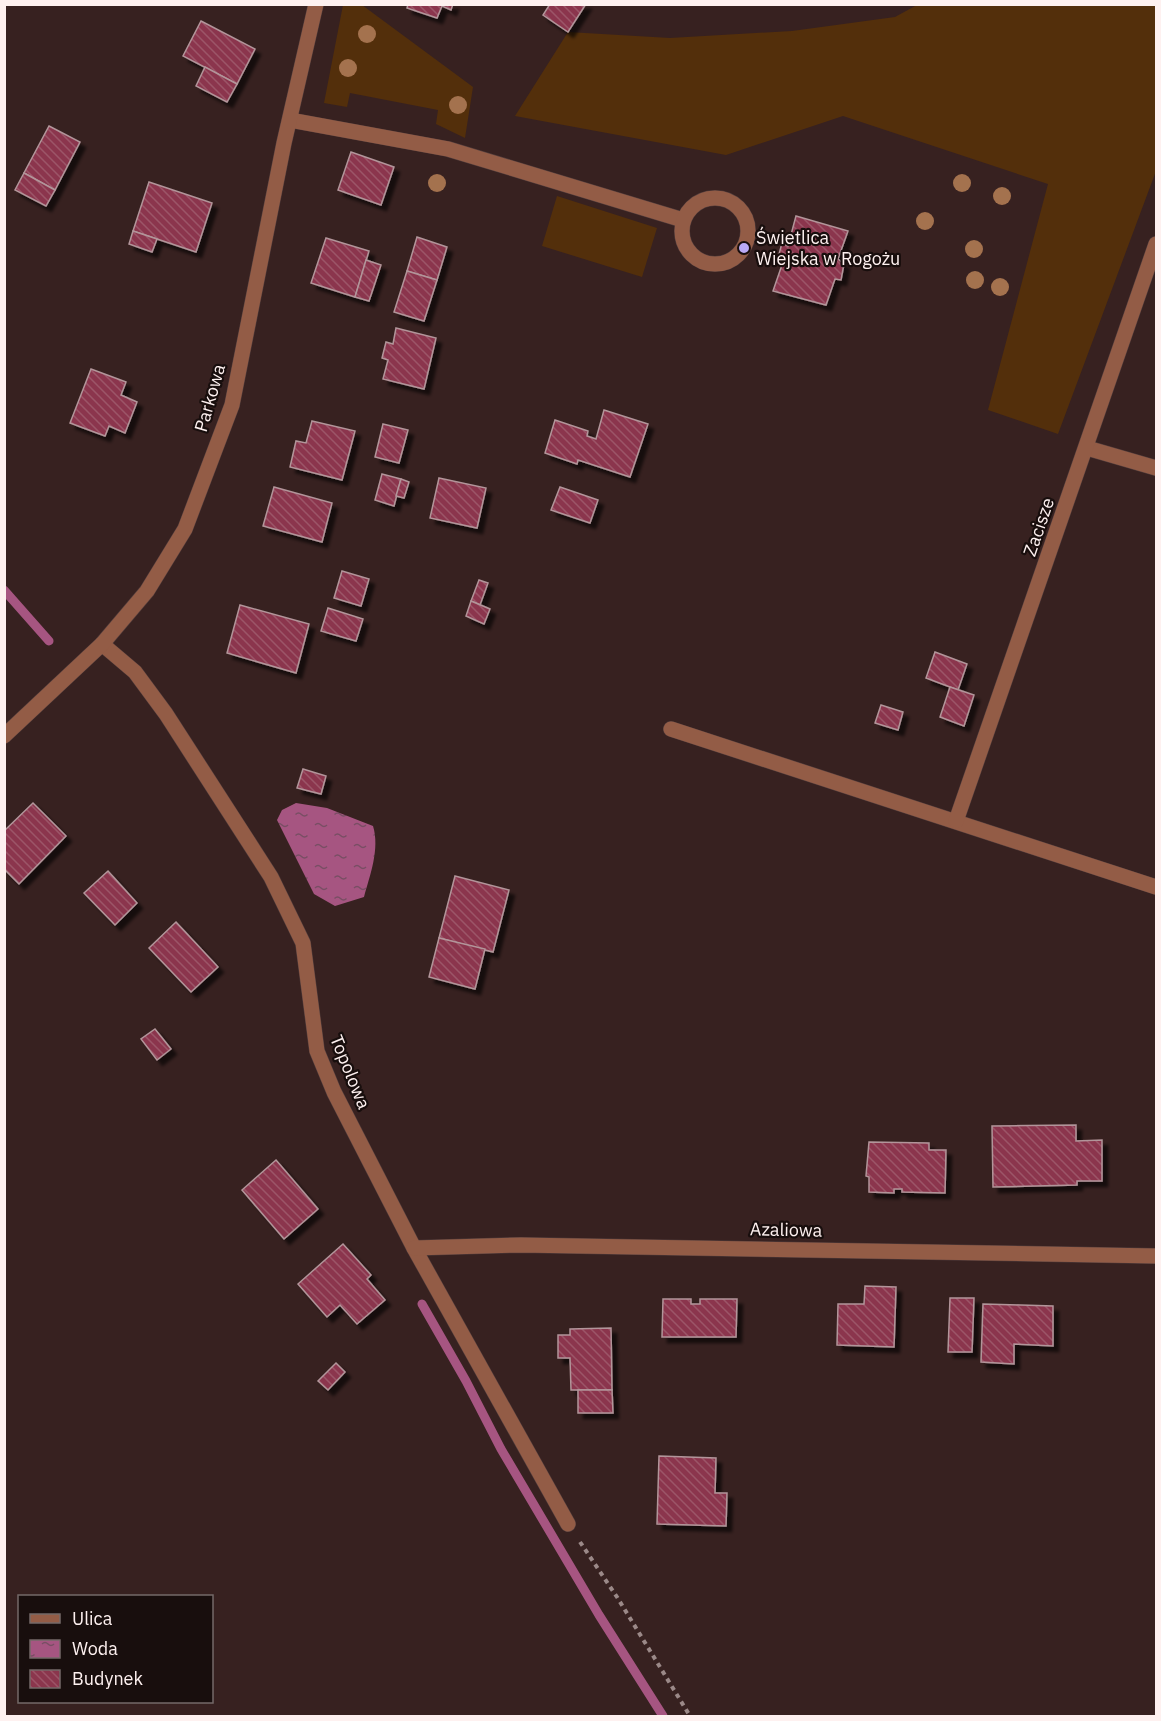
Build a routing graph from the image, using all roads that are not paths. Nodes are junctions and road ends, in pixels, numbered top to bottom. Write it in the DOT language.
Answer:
graph roads {
  1 [pos="316,4"];
  2 [pos="290,120"];
  3 [pos="683,220"];
  4 [pos="1156,244"];
  5 [pos="1087,448"];
  6 [pos="1156,468"];
  7 [pos="102,644"];
  8 [pos="670,729"];
  9 [pos="4,736"];
  10 [pos="956,822"];
  11 [pos="1156,887"];
  12 [pos="414,1248"];
  13 [pos="1156,1256"];
  14 [pos="568,1524"];
  1 -- 2 [label="street, Parkowa"];
  2 -- 3 [label="street"];
  2 -- 7 [label="street, Parkowa"];
  3 -- 3 [label="street"];
  4 -- 5 [label="street, Zacisze"];
  5 -- 6 [label="street"];
  5 -- 10 [label="street, Zacisze"];
  7 -- 9 [label="street, Parkowa"];
  7 -- 12 [label="street, Topolowa"];
  8 -- 10 [label="street"];
  10 -- 11 [label="street"];
  12 -- 13 [label="street, Azaliowa"];
  12 -- 14 [label="street, Topolowa"];
}
